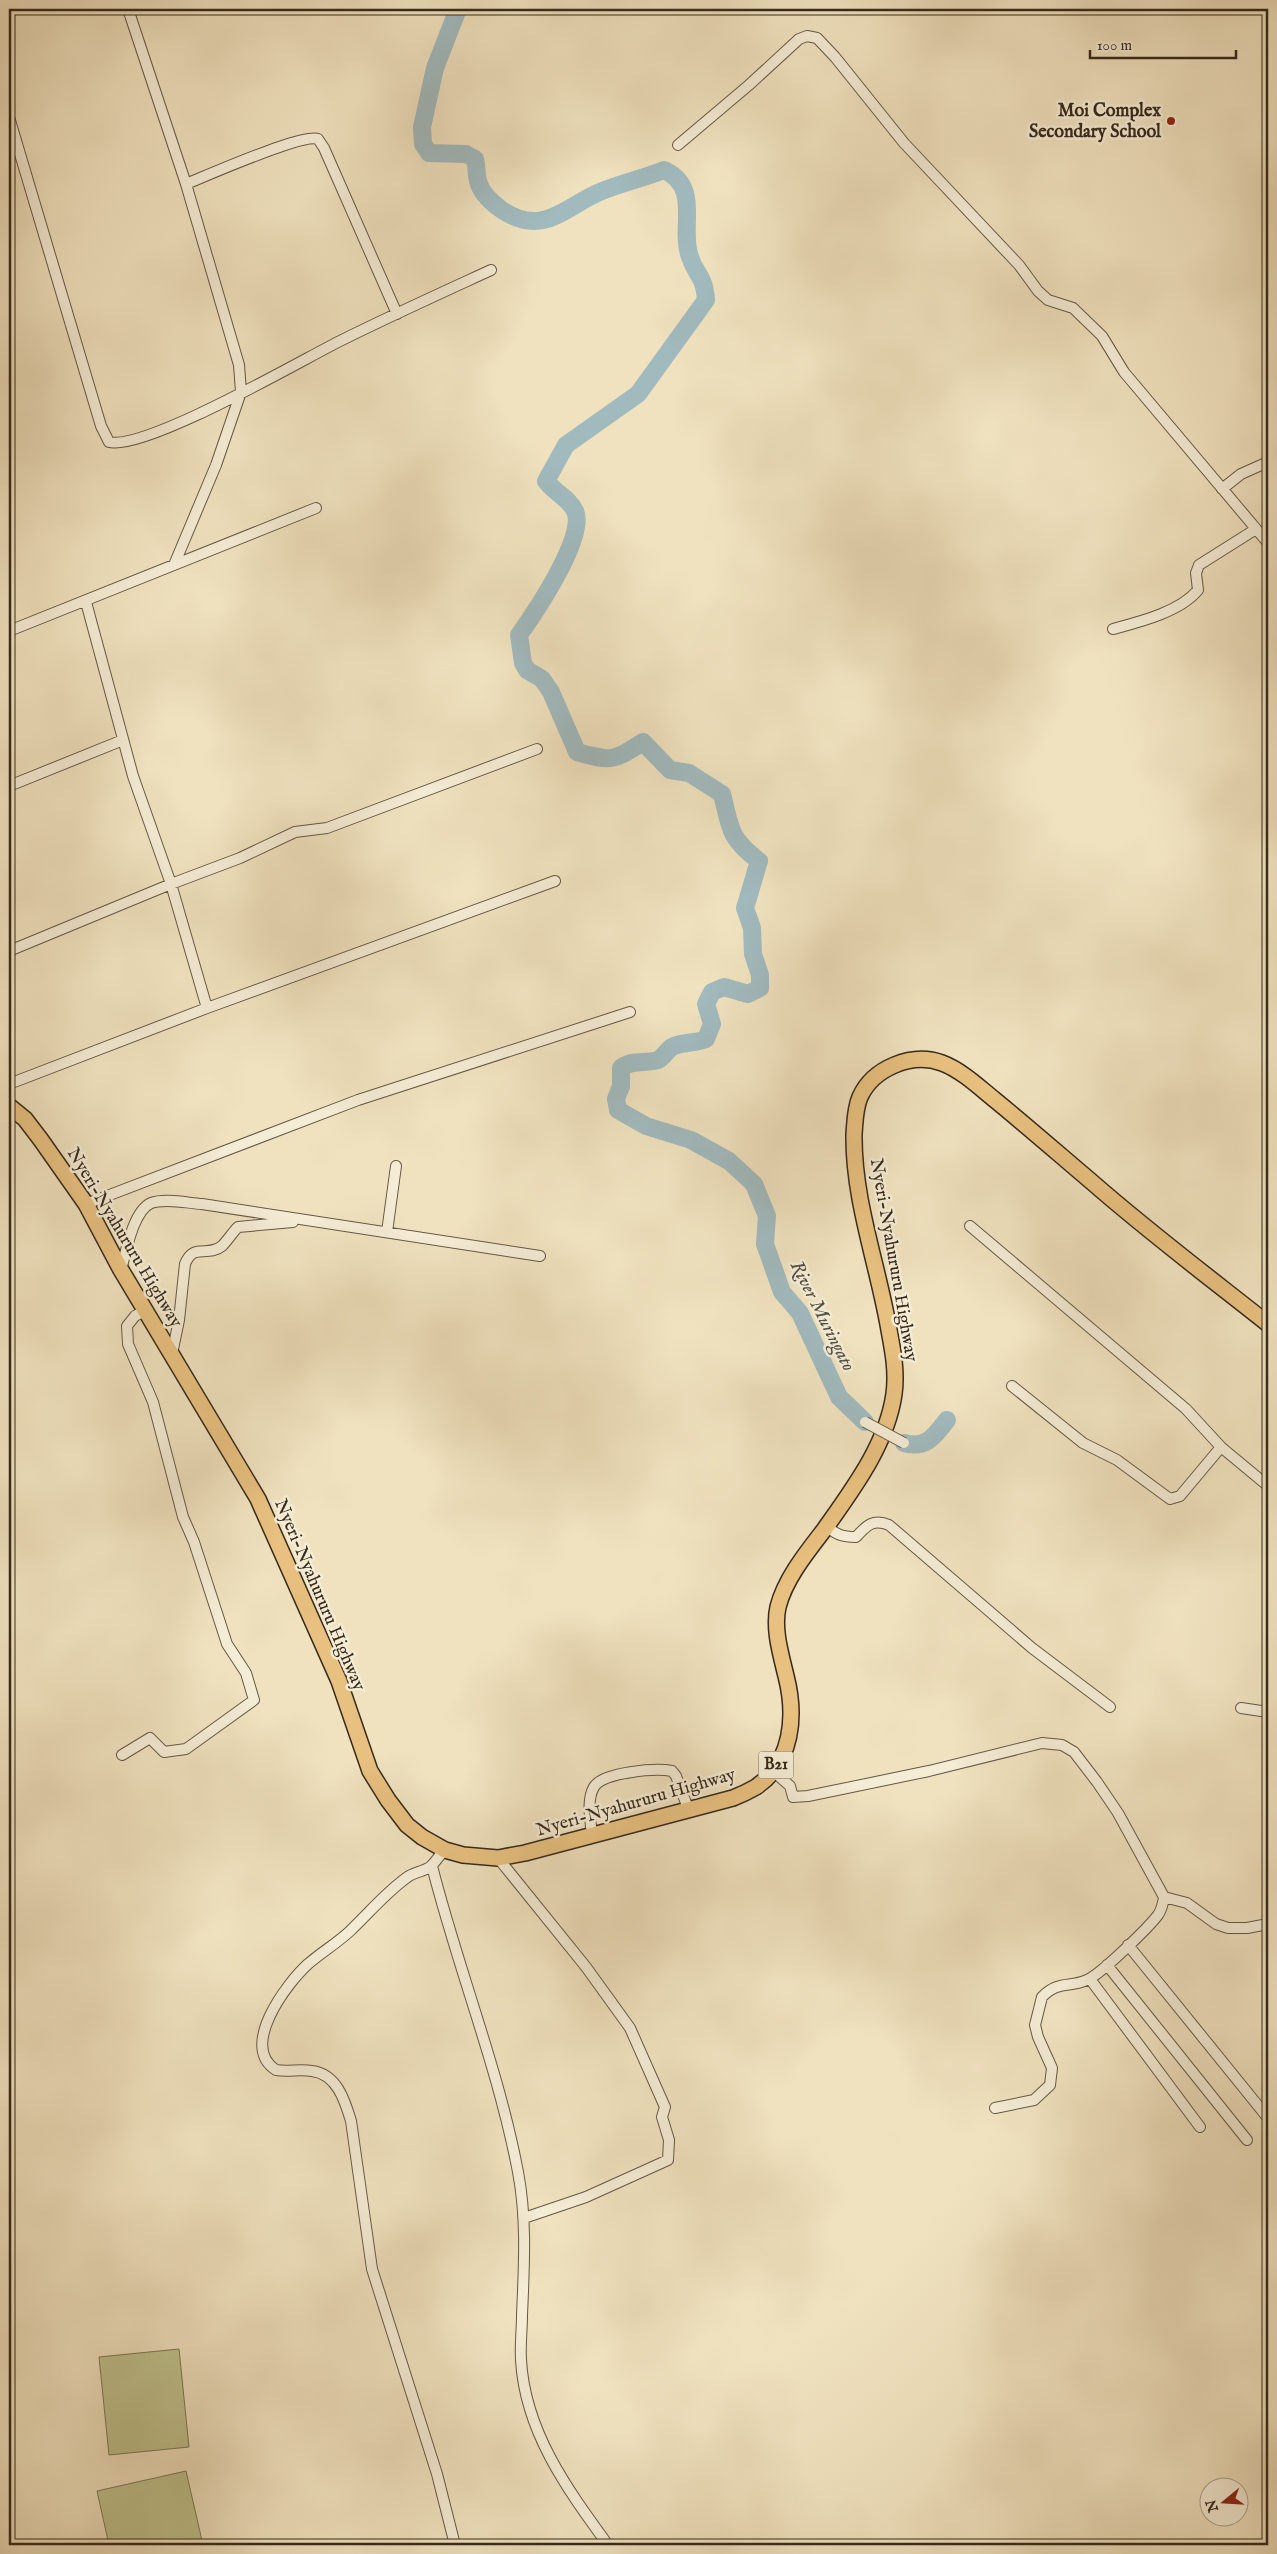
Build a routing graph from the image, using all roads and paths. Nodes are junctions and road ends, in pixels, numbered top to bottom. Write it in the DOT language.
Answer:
graph roads {
  1 [pos="128,9"];
  2 [pos="9,116"];
  3 [pos="678,145"];
  4 [pos="186,184"];
  5 [pos="491,270"];
  6 [pos="397,314"];
  7 [pos="241,392"];
  8 [pos="1268,462"];
  9 [pos="1222,489"];
  10 [pos="316,508"];
  11 [pos="1256,529"];
  12 [pos="1268,543"];
  13 [pos="174,565"];
  14 [pos="86,602"];
  15 [pos="1113,629"];
  16 [pos="9,631"];
  17 [pos="123,740"];
  18 [pos="537,749"];
  19 [pos="9,786"];
  20 [pos="555,881"];
  21 [pos="171,884"];
  22 [pos="9,951"];
  23 [pos="207,1008"];
  24 [pos="630,1012"];
  25 [pos="9,1084"];
  26 [pos="9,1106"];
  27 [pos="396,1166"];
  28 [pos="86,1204"];
  29 [pos="312,1220"];
  30 [pos="970,1226"];
  31 [pos="387,1232"];
  32 [pos="540,1256"];
  33 [pos="121,1270"];
  34 [pos="146,1310"];
  35 [pos="1268,1324"];
  36 [pos="172,1354"];
  37 [pos="1012,1386"];
  38 [pos="865,1422"];
  39 [pos="904,1443"];
  40 [pos="1222,1447"];
  41 [pos="1268,1486"];
  42 [pos="827,1526"];
  43 [pos="1110,1707"];
  44 [pos="1241,1708"];
  45 [pos="1268,1712"];
  46 [pos="1268,1729"];
  47 [pos="1268,1739"];
  48 [pos="122,1755"];
  49 [pos="772,1770"];
  50 [pos="689,1811"];
  51 [pos="592,1837"];
  52 [pos="445,1850"];
  53 [pos="498,1858"];
  54 [pos="432,1866"];
  55 [pos="1164,1897"];
  56 [pos="1268,1924"];
  57 [pos="1128,1945"];
  58 [pos="1107,1966"];
  59 [pos="1090,1979"];
  60 [pos="995,2108"];
  61 [pos="1268,2118"];
  62 [pos="1200,2127"];
  63 [pos="1247,2140"];
  64 [pos="524,2218"];
  65 [pos="455,2545"];
  66 [pos="608,2545"];
  1 -- 4 [label="street"];
  2 -- 7 [label="street"];
  3 -- 9 [label="street"];
  4 -- 6 [label="street"];
  4 -- 7 [label="street"];
  5 -- 6 [label="street"];
  6 -- 7 [label="street"];
  7 -- 13 [label="street"];
  8 -- 9 [label="street"];
  9 -- 11 [label="street"];
  10 -- 13 [label="street"];
  11 -- 12 [label="street"];
  11 -- 15 [label="street"];
  13 -- 14 [label="street"];
  14 -- 16 [label="street"];
  14 -- 17 [label="street"];
  17 -- 19 [label="street"];
  17 -- 21 [label="street"];
  18 -- 21 [label="street"];
  20 -- 23 [label="street"];
  21 -- 22 [label="street"];
  21 -- 23 [label="street"];
  23 -- 25 [label="street"];
  24 -- 28 [label="street"];
  26 -- 28 [label="highway, Nyeri-Nyahururu Highway / B21"];
  27 -- 31 [label="street"];
  28 -- 33 [label="highway, Nyeri-Nyahururu Highway / B21"];
  29 -- 31 [label="street"];
  29 -- 33 [label="street"];
  29 -- 36 [label="street"];
  30 -- 40 [label="street"];
  31 -- 32 [label="street"];
  33 -- 34 [label="highway, Nyeri-Nyahururu Highway / B21"];
  34 -- 36 [label="highway, Nyeri-Nyahururu Highway / B21"];
  34 -- 48 [label="street"];
  35 -- 42 [label="highway, Nyeri-Nyahururu Highway / B21"];
  36 -- 52 [label="highway, Nyeri-Nyahururu Highway / B21"];
  37 -- 40 [label="street"];
  38 -- 39 [label="street, bridge"];
  40 -- 41 [label="street"];
  42 -- 43 [label="street"];
  42 -- 49 [label="highway, Nyeri-Nyahururu Highway / B21"];
  44 -- 45 [label="street"];
  46 -- 47 [label="street"];
  49 -- 50 [label="highway, Nyeri-Nyahururu Highway / B21"];
  49 -- 55 [label="street"];
  50 -- 51 [label="highway, Nyeri-Nyahururu Highway / B21"];
  50 -- 51 [label="street"];
  51 -- 53 [label="highway, Nyeri-Nyahururu Highway / B21"];
  52 -- 53 [label="highway, Nyeri-Nyahururu Highway / B21"];
  52 -- 54 [label="street"];
  53 -- 64 [label="street"];
  54 -- 64 [label="street"];
  54 -- 65 [label="street"];
  55 -- 56 [label="street"];
  55 -- 57 [label="street"];
  57 -- 58 [label="street"];
  57 -- 61 [label="street"];
  58 -- 59 [label="street"];
  58 -- 63 [label="street"];
  59 -- 60 [label="street"];
  59 -- 62 [label="street"];
  64 -- 66 [label="street"];
}
